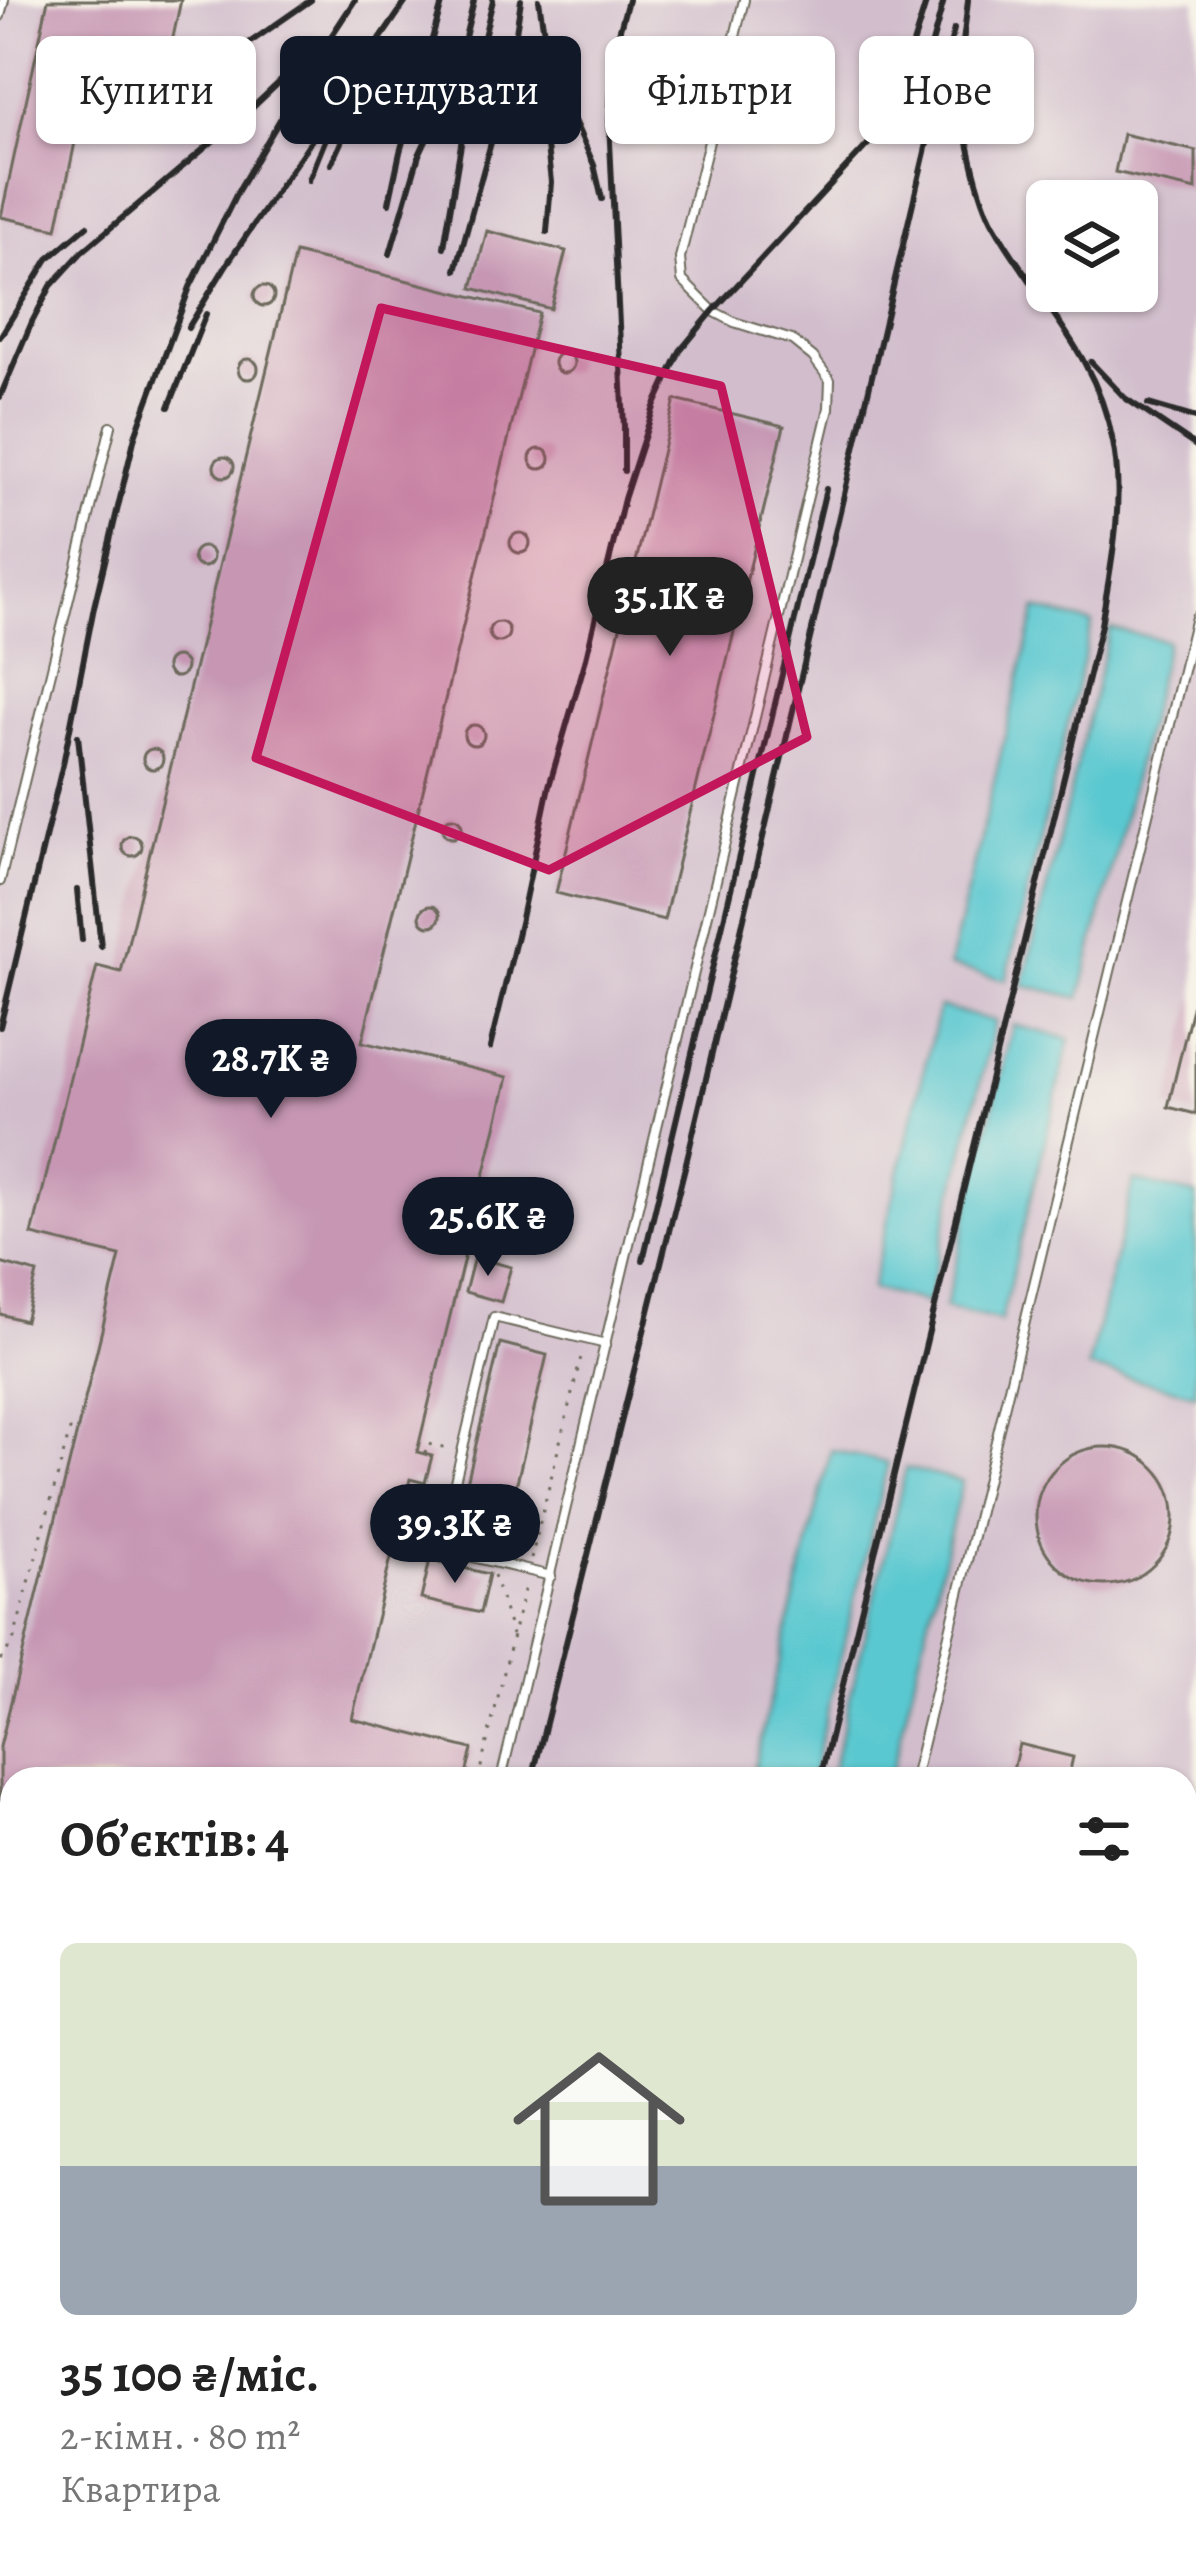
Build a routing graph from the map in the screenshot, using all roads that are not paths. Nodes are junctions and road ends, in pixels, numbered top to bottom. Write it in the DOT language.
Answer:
graph roads {
  1 [pos="4,0"];
  2 [pos="743,0"];
  3 [pos="0,16"];
  4 [pos="110,426"];
  5 [pos="1196,620"];
  6 [pos="0,881"];
  7 [pos="606,1344"];
  8 [pos="551,1576"];
  9 [pos="505,1767"];
  10 [pos="917,1767"];
  1 -- 3 [label="lane"];
  2 -- 7 [label="lane"];
  4 -- 6 [label="lane"];
  5 -- 10 [label="lane"];
  7 -- 8 [label="lane"];
  7 -- 8 [label="lane"];
  8 -- 9 [label="lane"];
}
